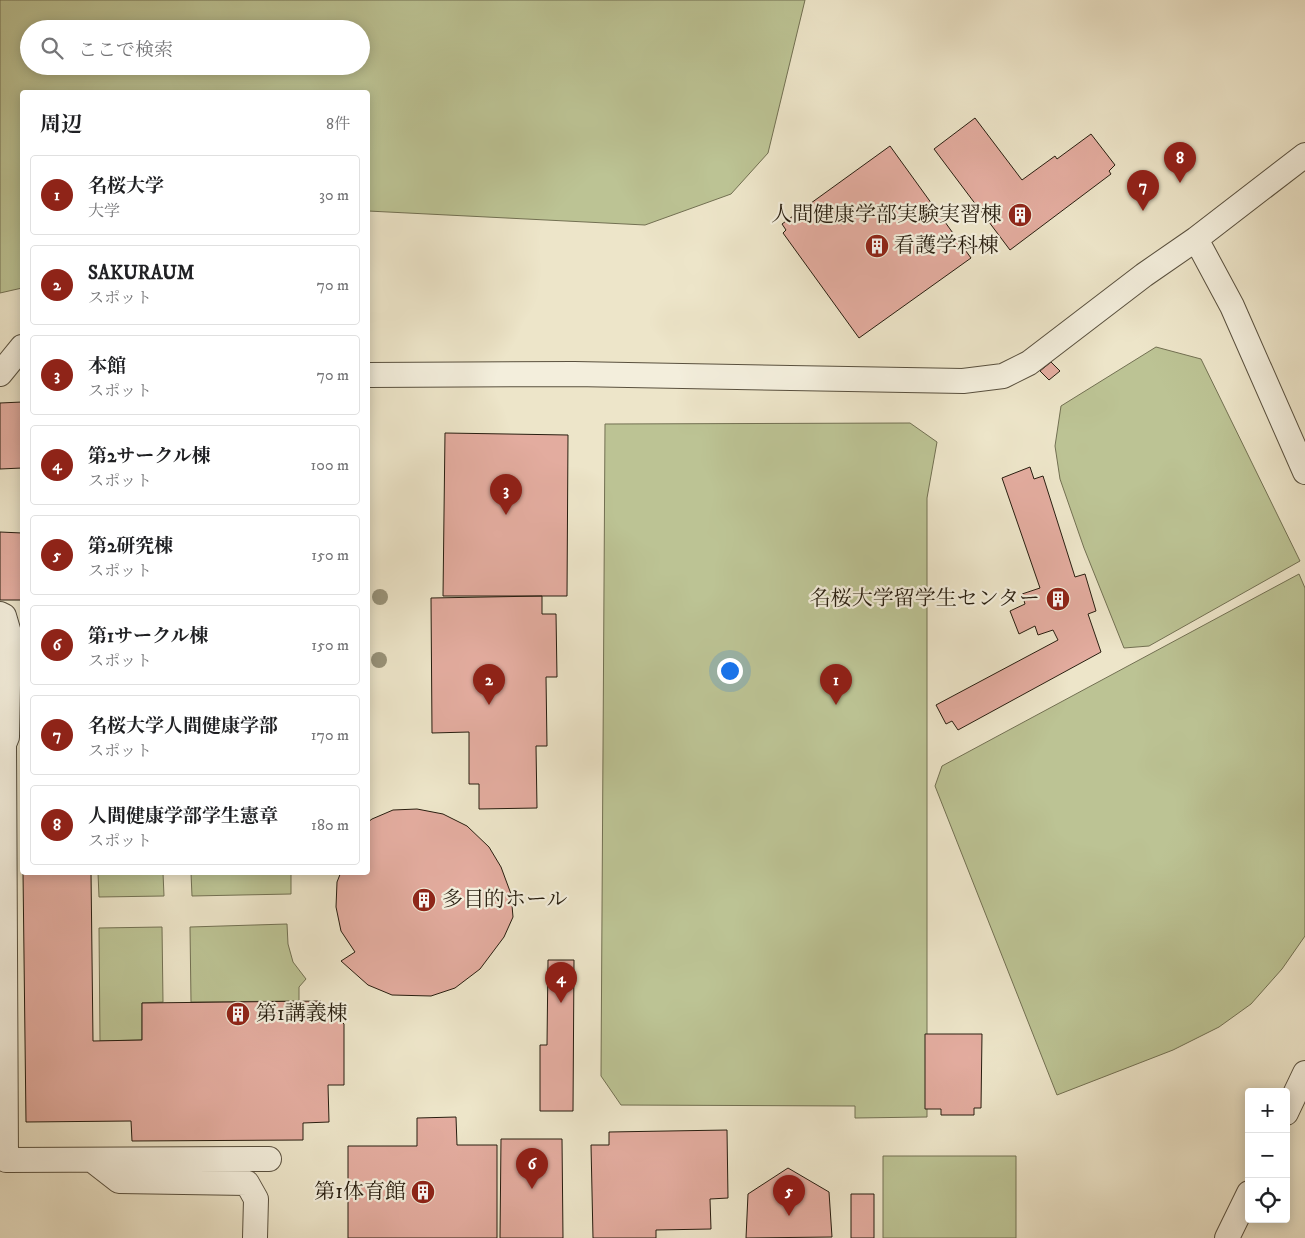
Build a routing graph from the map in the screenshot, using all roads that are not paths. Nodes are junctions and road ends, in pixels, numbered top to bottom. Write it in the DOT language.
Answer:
graph roads {
  1 [pos="1305,155"];
  2 [pos="1196,239"];
  3 [pos="20,349"];
  4 [pos="0,374"];
  5 [pos="370,375"];
  6 [pos="1305,472"];
  7 [pos="0,614"];
  8 [pos="2,745"];
  9 [pos="1305,1073"];
  10 [pos="1290,1105"];
  11 [pos="269,1159"];
  12 [pos="92,1160"];
  13 [pos="1245,1202"];
  14 [pos="255,1238"];
  15 [pos="1228,1238"];
  1 -- 2 [label="street"];
  2 -- 5 [label="street"];
  2 -- 6 [label="street"];
  3 -- 4 [label="street"];
  7 -- 8 [label="street"];
  8 -- 12 [label="street"];
  9 -- 10 [label="street"];
  11 -- 12 [label="street"];
  12 -- 14 [label="street"];
  13 -- 15 [label="street"];
}
